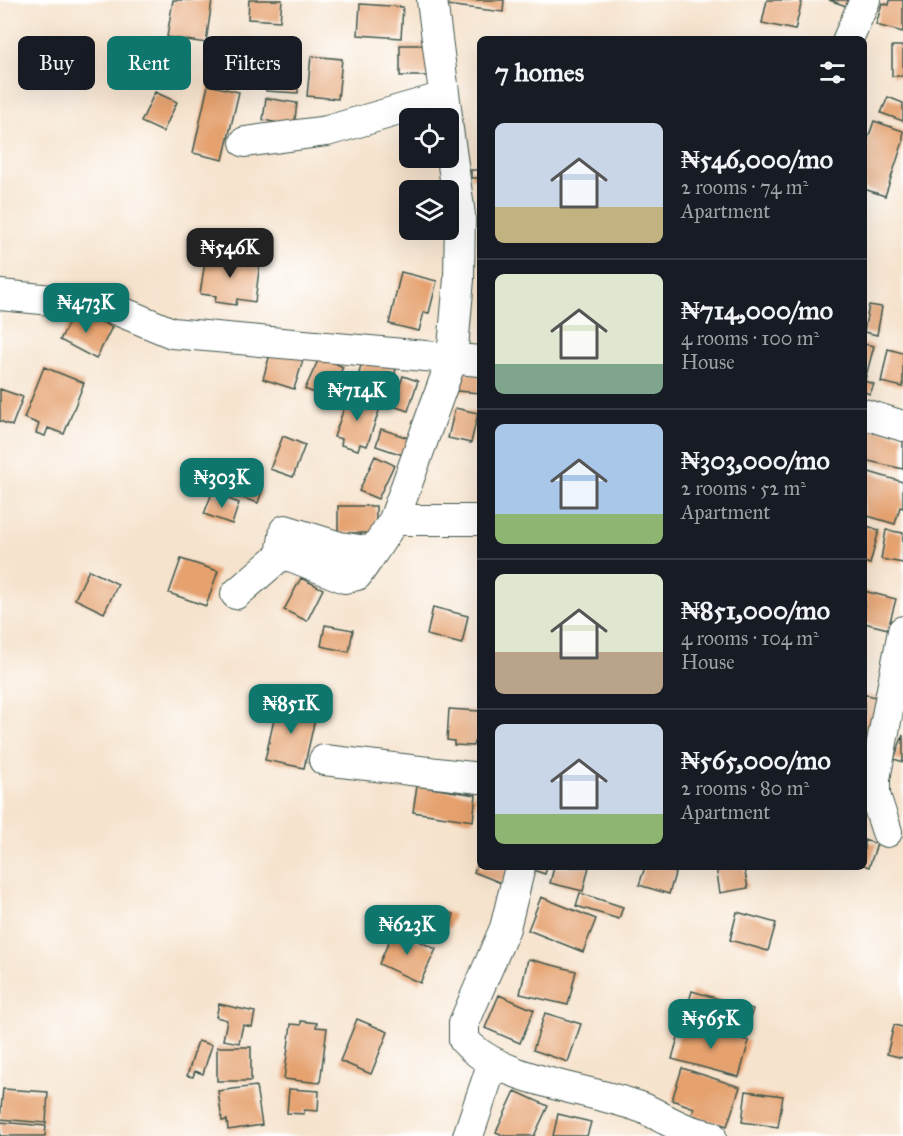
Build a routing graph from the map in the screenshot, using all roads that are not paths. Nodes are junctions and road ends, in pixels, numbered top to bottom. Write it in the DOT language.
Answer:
graph roads {
  1 [pos="432,0"];
  2 [pos="865,0"];
  3 [pos="849,36"];
  4 [pos="445,108"];
  5 [pos="399,117"];
  6 [pos="245,142"];
  7 [pos="453,168"];
  8 [pos="0,295"];
  9 [pos="466,360"];
  10 [pos="867,415"];
  11 [pos="903,426"];
  12 [pos="394,520"];
  13 [pos="477,520"];
  14 [pos="236,594"];
  15 [pos="903,632"];
  16 [pos="324,760"];
  17 [pos="477,778"];
  18 [pos="885,832"];
  19 [pos="519,870"];
  20 [pos="493,1062"];
  21 [pos="468,1136"];
  22 [pos="711,1136"];
  1 -- 4 [label="street"];
  2 -- 3 [label="street"];
  5 -- 6 [label="street"];
  7 -- 9 [label="street"];
  8 -- 9 [label="street"];
  9 -- 12 [label="street"];
  10 -- 11 [label="street"];
  12 -- 13 [label="street"];
  12 -- 14 [label="street"];
  15 -- 18 [label="street"];
  16 -- 17 [label="street"];
  19 -- 20 [label="street"];
  20 -- 21 [label="street"];
  20 -- 22 [label="street"];
}
